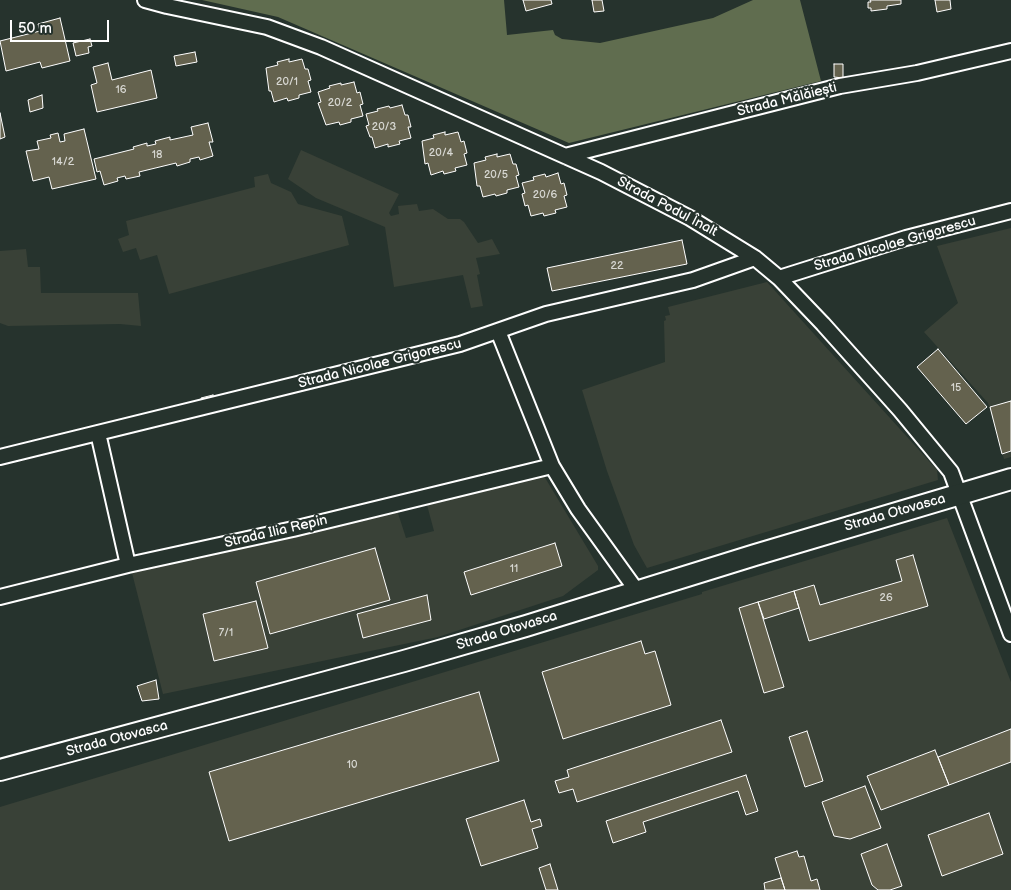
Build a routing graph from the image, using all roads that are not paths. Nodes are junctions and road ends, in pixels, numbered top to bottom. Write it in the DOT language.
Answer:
graph roads {
  1 [pos="145,0"];
  2 [pos="1011,51"];
  3 [pos="565,156"];
  4 [pos="1011,211"];
  5 [pos="755,258"];
  6 [pos="779,278"];
  7 [pos="498,331"];
  8 [pos="98,433"];
  9 [pos="0,457"];
  10 [pos="552,466"];
  11 [pos="1011,479"];
  12 [pos="959,494"];
  13 [pos="128,565"];
  14 [pos="637,591"];
  15 [pos="0,597"];
  16 [pos="1011,634"];
  17 [pos="0,770"];
  1 -- 3 [label="street, Strada Podul Înalt"];
  2 -- 3 [label="street, Strada Mălăiești"];
  3 -- 5 [label="street, Strada Podul Înalt"];
  4 -- 6 [label="street, Strada Nicolae Grigorescu"];
  5 -- 6 [label="street, Strada Podul Înalt"];
  5 -- 7 [label="street, Strada Nicolae Grigorescu"];
  6 -- 12 [label="street, Strada Podul Înalt"];
  7 -- 8 [label="street, Strada Nicolae Grigorescu"];
  7 -- 10 [label="street"];
  8 -- 9 [label="street, Strada Nicolae Grigorescu"];
  8 -- 13 [label="street"];
  10 -- 13 [label="street, Strada Ilia Repin"];
  10 -- 14 [label="street"];
  11 -- 12 [label="street, Strada Otovasca"];
  12 -- 14 [label="street, Strada Otovasca"];
  12 -- 16 [label="street, Strada Podul Înalt"];
  13 -- 15 [label="street, Strada Ilia Repin"];
  14 -- 17 [label="street, Strada Otovasca"];
}
